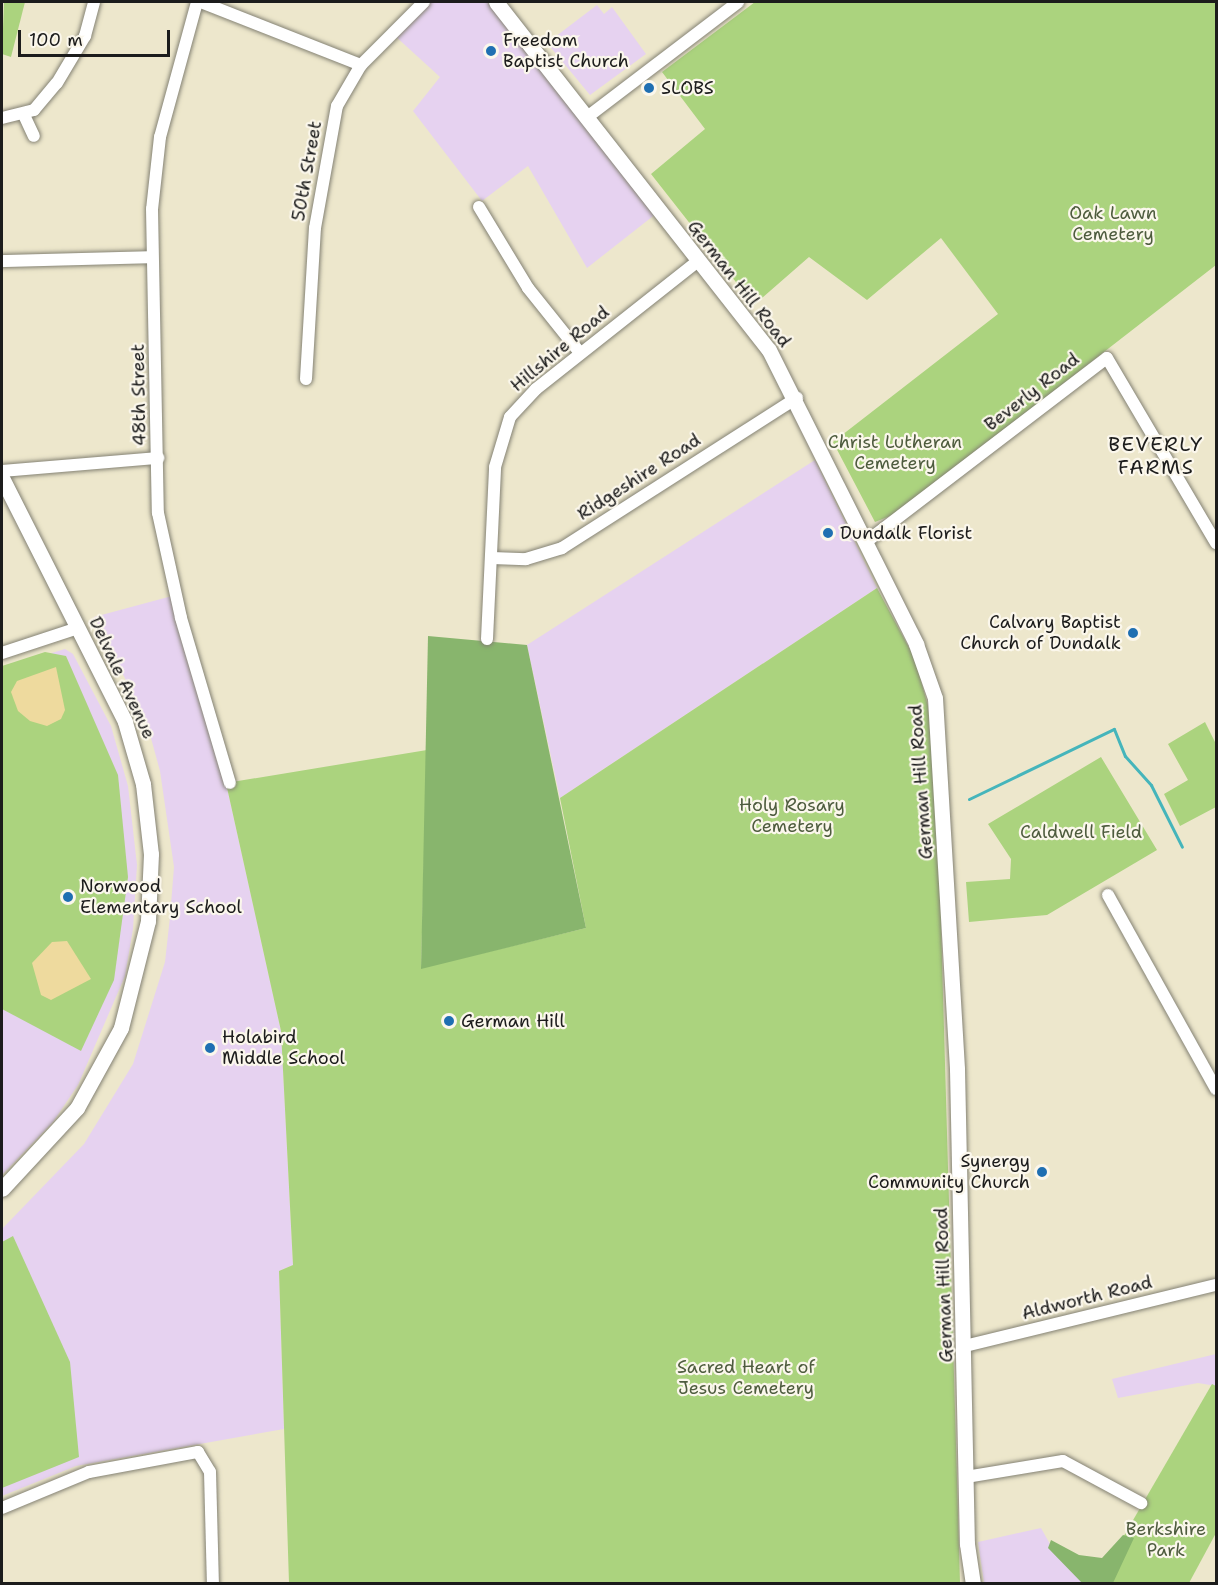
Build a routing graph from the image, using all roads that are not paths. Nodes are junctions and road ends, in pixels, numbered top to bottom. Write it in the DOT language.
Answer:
graph roads {
  1 [pos="94,2"];
  2 [pos="199,2"];
  3 [pos="424,2"];
  4 [pos="738,2"];
  5 [pos="499,3"];
  6 [pos="361,65"];
  7 [pos="24,115"];
  8 [pos="2,117"];
  9 [pos="586,118"];
  10 [pos="34,136"];
  11 [pos="479,207"];
  12 [pos="152,257"];
  13 [pos="2,261"];
  14 [pos="698,261"];
  15 [pos="580,353"];
  16 [pos="306,379"];
  17 [pos="797,398"];
  18 [pos="158,458"];
  19 [pos="2,471"];
  20 [pos="2,478"];
  21 [pos="866,542"];
  22 [pos="1216,543"];
  23 [pos="492,558"];
  24 [pos="78,628"];
  25 [pos="487,639"];
  26 [pos="2,654"];
  27 [pos="230,783"];
  28 [pos="1108,895"];
  29 [pos="1216,1089"];
  30 [pos="2,1189"];
  31 [pos="1216,1285"];
  32 [pos="965,1346"];
  33 [pos="966,1478"];
  34 [pos="1141,1503"];
  35 [pos="2,1508"];
  36 [pos="213,1584"];
  37 [pos="973,1584"];
  1 -- 7 [label="street"];
  2 -- 6 [label="street"];
  2 -- 12 [label="street, 48th Street"];
  3 -- 6 [label="street, 50th Street"];
  4 -- 9 [label="street"];
  5 -- 9 [label="street, German Hill Road"];
  6 -- 16 [label="street, 50th Street"];
  7 -- 8 [label="street"];
  7 -- 10 [label="street"];
  9 -- 14 [label="street, German Hill Road"];
  11 -- 15 [label="street"];
  12 -- 13 [label="street"];
  12 -- 18 [label="street, 48th Street"];
  14 -- 15 [label="street, Hillshire Road"];
  14 -- 17 [label="street, German Hill Road"];
  15 -- 23 [label="street, Hillshire Road"];
  17 -- 21 [label="street, German Hill Road"];
  17 -- 23 [label="street, Ridgeshire Road"];
  18 -- 19 [label="street"];
  18 -- 27 [label="street, 48th Street"];
  20 -- 24 [label="street, Delvale Avenue"];
  21 -- 22 [label="street, Beverly Road"];
  21 -- 32 [label="street, German Hill Road"];
  23 -- 25 [label="street, Hillshire Road"];
  24 -- 26 [label="street"];
  24 -- 30 [label="street, Delvale Avenue"];
  28 -- 29 [label="street"];
  31 -- 32 [label="street, Aldworth Road"];
  32 -- 33 [label="street, German Hill Road"];
  33 -- 34 [label="street"];
  33 -- 37 [label="street, German Hill Road"];
  35 -- 36 [label="street"];
}
